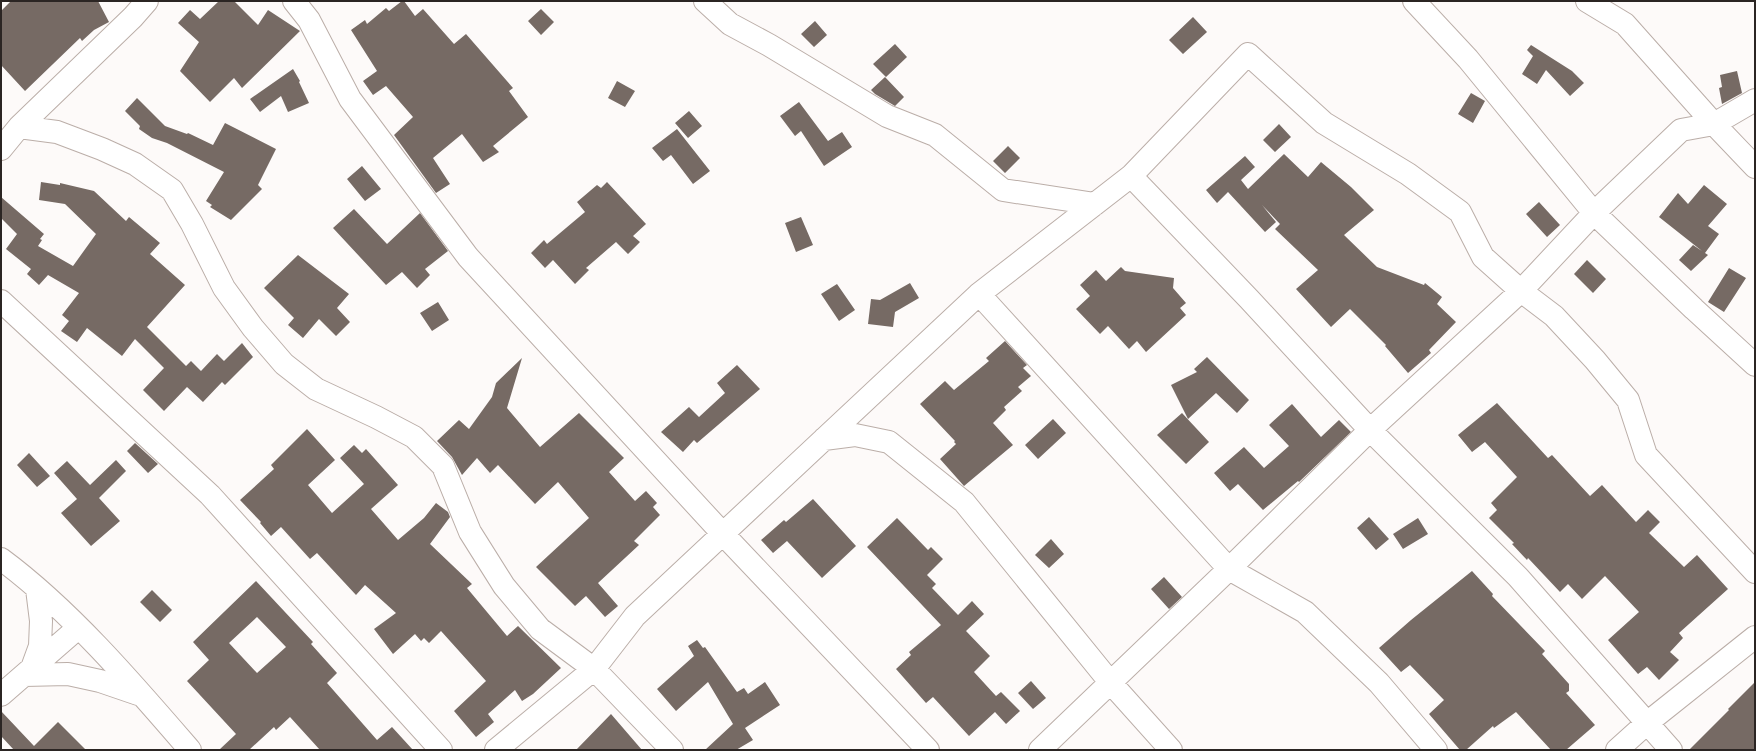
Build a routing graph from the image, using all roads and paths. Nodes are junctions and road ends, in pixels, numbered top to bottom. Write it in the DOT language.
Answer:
graph roads {
  1 [pos="147,1"];
  2 [pos="294,1"];
  3 [pos="705,1"];
  4 [pos="1414,1"];
  5 [pos="1587,1"];
  6 [pos="1755,100"];
  7 [pos="1714,124"];
  8 [pos="19,127"];
  9 [pos="1,148"];
  10 [pos="1755,167"];
  11 [pos="1131,176"];
  12 [pos="1095,204"];
  13 [pos="1594,213"];
  14 [pos="1521,291"];
  15 [pos="979,294"];
  16 [pos="1,302"];
  17 [pos="1755,365"];
  18 [pos="1370,430"];
  19 [pos="824,439"];
  20 [pos="723,534"];
  21 [pos="1,559"];
  22 [pos="1229,569"];
  23 [pos="1755,572"];
  24 [pos="38,589"];
  25 [pos="78,628"];
  26 [pos="1755,637"];
  27 [pos="594,669"];
  28 [pos="28,671"];
  29 [pos="1110,682"];
  30 [pos="1,695"];
  31 [pos="143,696"];
  32 [pos="1647,723"];
  33 [pos="190,750"];
  34 [pos="441,750"];
  35 [pos="496,750"];
  36 [pos="672,750"];
  37 [pos="928,750"];
  38 [pos="1040,750"];
  39 [pos="1171,750"];
  40 [pos="1436,750"];
  41 [pos="1617,750"];
  42 [pos="1671,750"];
  1 -- 8 [label="street"];
  2 -- 20 [label="street"];
  3 -- 12 [label="street"];
  4 -- 13 [label="street"];
  5 -- 7 [label="street"];
  6 -- 7 [label="street"];
  7 -- 10 [label="street"];
  7 -- 13 [label="street"];
  8 -- 9 [label="street"];
  8 -- 27 [label="street"];
  11 -- 12 [label="street"];
  11 -- 14 [label="street"];
  11 -- 18 [label="street"];
  12 -- 15 [label="street"];
  13 -- 14 [label="street"];
  13 -- 17 [label="street"];
  14 -- 18 [label="street"];
  14 -- 23 [label="street"];
  15 -- 19 [label="street"];
  15 -- 22 [label="street"];
  16 -- 34 [label="street"];
  18 -- 22 [label="street"];
  18 -- 32 [label="street"];
  19 -- 20 [label="street"];
  19 -- 29 [label="street"];
  20 -- 27 [label="street"];
  20 -- 37 [label="street"];
  21 -- 24 [label="street"];
  22 -- 29 [label="street"];
  22 -- 40 [label="street"];
  24 -- 25 [label="street"];
  24 -- 28 [label="street"];
  25 -- 28 [label="street"];
  25 -- 31 [label="street"];
  26 -- 32 [label="street"];
  27 -- 35 [label="street"];
  27 -- 36 [label="street"];
  28 -- 30 [label="street"];
  28 -- 31 [label="street"];
  29 -- 38 [label="street"];
  29 -- 39 [label="street"];
  31 -- 33 [label="street"];
  32 -- 41 [label="street"];
  32 -- 42 [label="street"];
}
